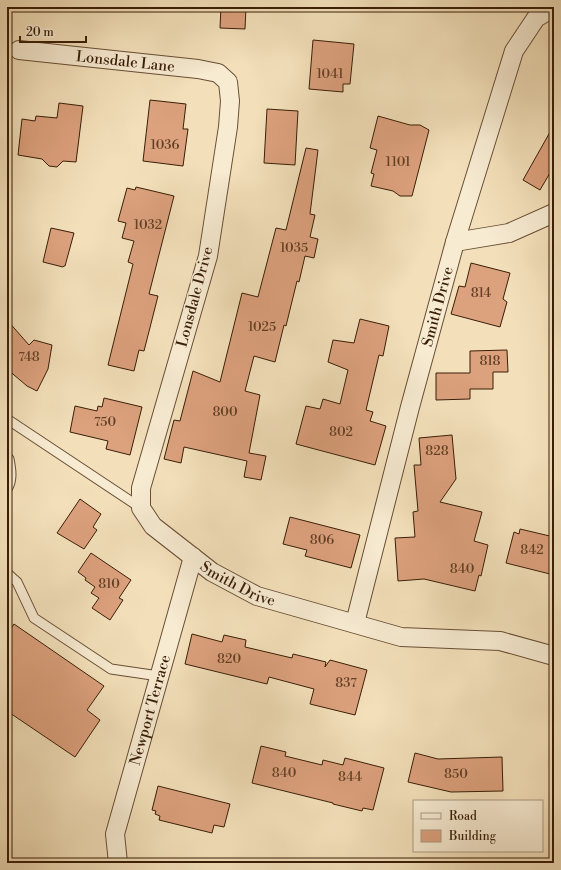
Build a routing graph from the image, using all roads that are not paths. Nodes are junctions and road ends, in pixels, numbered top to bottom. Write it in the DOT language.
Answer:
graph roads {
  1 [pos="554,7"];
  2 [pos="19,50"];
  3 [pos="228,82"];
  4 [pos="554,213"];
  5 [pos="455,242"];
  6 [pos="7,419"];
  7 [pos="7,457"];
  8 [pos="7,489"];
  9 [pos="140,508"];
  10 [pos="193,557"];
  11 [pos="7,573"];
  12 [pos="355,623"];
  13 [pos="554,656"];
  14 [pos="159,676"];
  15 [pos="118,863"];
  1 -- 5 [label="street, Smith Drive"];
  2 -- 3 [label="street, Lonsdale Lane"];
  3 -- 9 [label="street, Lonsdale Drive"];
  4 -- 5 [label="street"];
  5 -- 12 [label="street, Smith Drive"];
  6 -- 9 [label="lane"];
  7 -- 8 [label="lane"];
  9 -- 10 [label="street, Smith Drive"];
  10 -- 12 [label="street, Smith Drive"];
  10 -- 14 [label="street, Newport Terrace"];
  11 -- 14 [label="lane"];
  12 -- 13 [label="street, Smith Drive"];
  14 -- 15 [label="street, Newport Terrace"];
}
